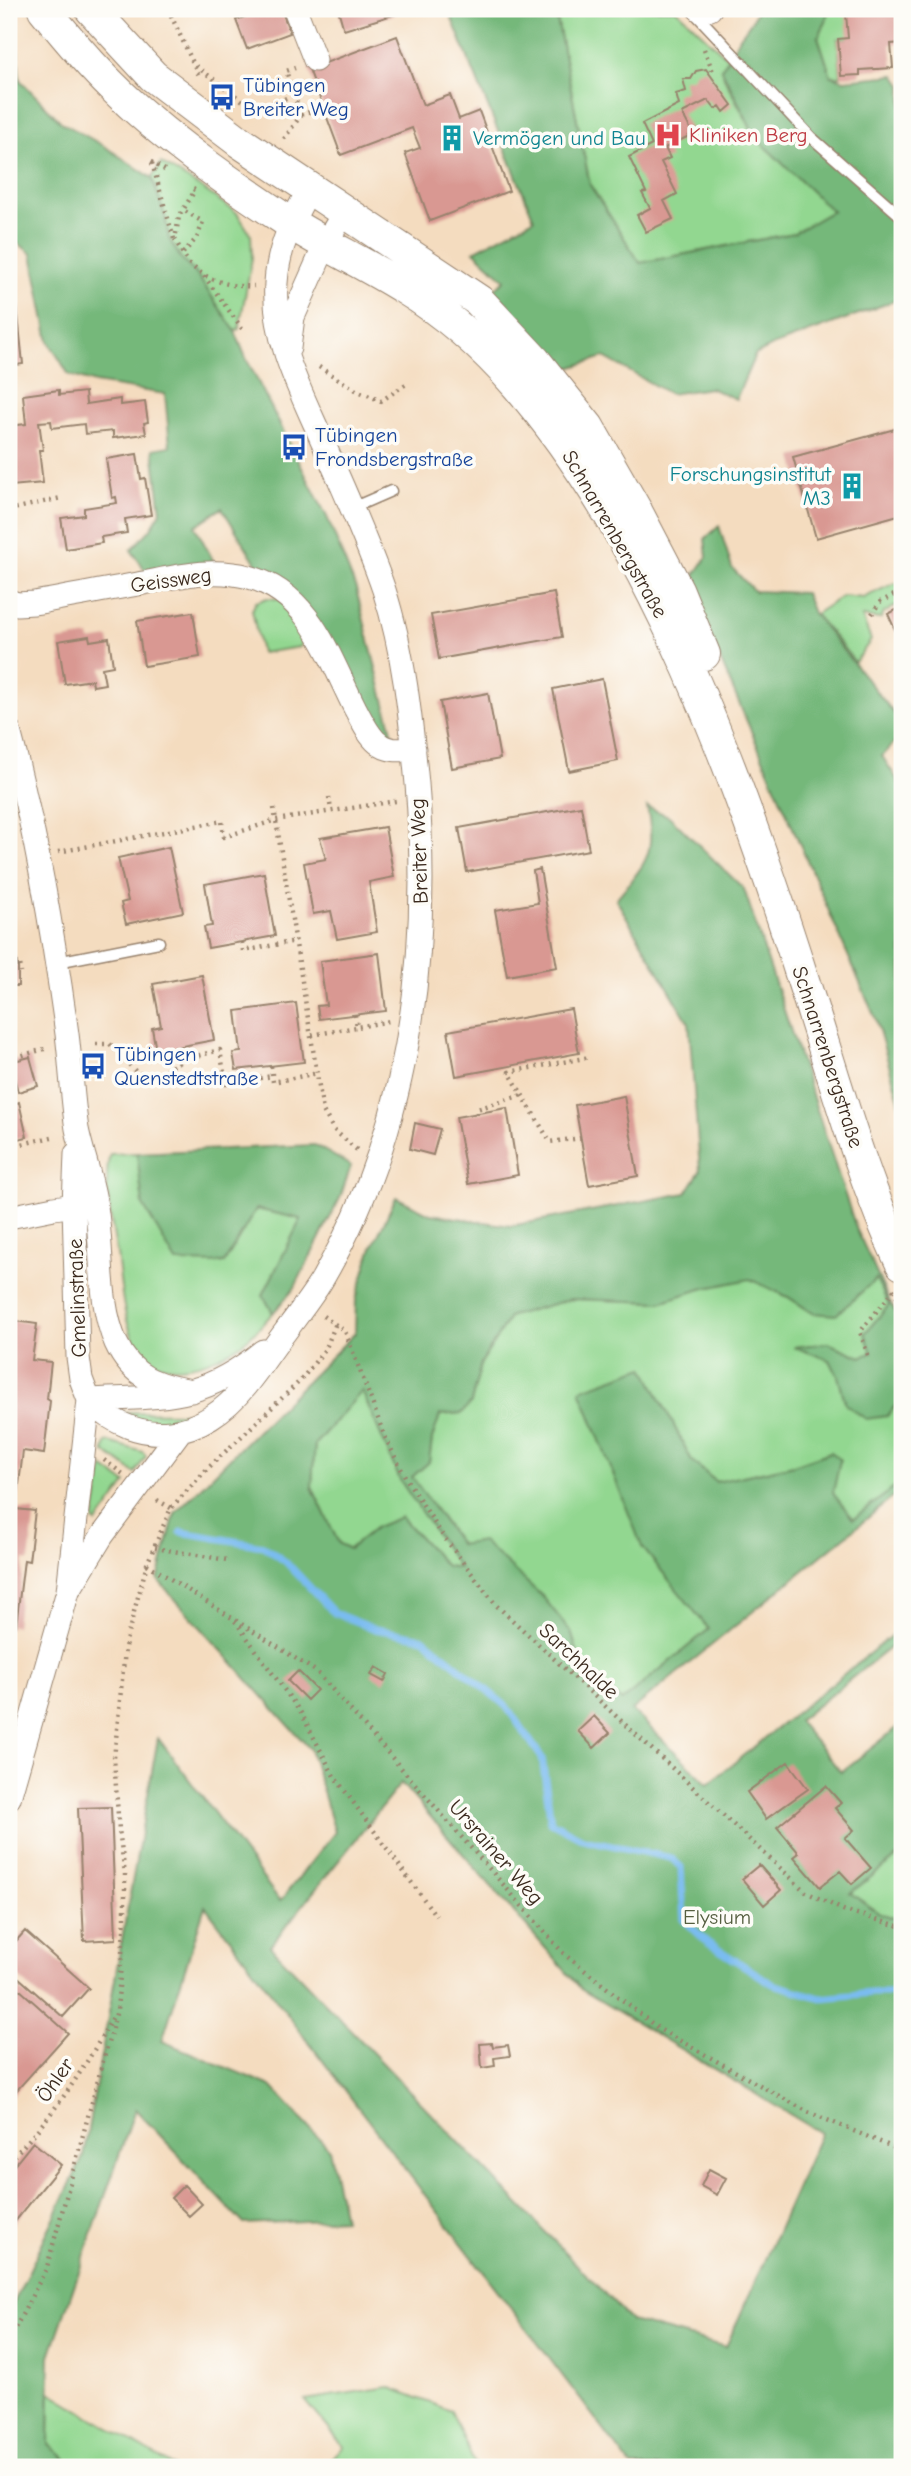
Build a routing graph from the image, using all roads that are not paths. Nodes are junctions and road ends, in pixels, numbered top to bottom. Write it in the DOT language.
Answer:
graph roads {
  1 [pos="46,9"];
  2 [pos="91,9"];
  3 [pos="295,9"];
  4 [pos="691,9"];
  5 [pos="699,9"];
  6 [pos="710,9"];
  7 [pos="315,60"];
  8 [pos="310,188"];
  9 [pos="345,211"];
  10 [pos="902,217"];
  11 [pos="290,223"];
  12 [pos="326,243"];
  13 [pos="288,358"];
  14 [pos="391,491"];
  15 [pos="352,508"];
  16 [pos="9,601"];
  17 [pos="9,731"];
  18 [pos="414,749"];
  19 [pos="159,942"];
  20 [pos="57,962"];
  21 [pos="85,1204"];
  22 [pos="9,1217"];
  23 [pos="902,1220"];
  24 [pos="895,1278"];
  25 [pos="282,1336"];
  26 [pos="192,1391"];
  27 [pos="89,1400"];
  28 [pos="181,1430"];
  29 [pos="68,1591"];
  30 [pos="9,1798"];
  1 -- 11 [label="street, Schnarrenbergstraße"];
  2 -- 8 [label="street, Schnarrenbergstraße"];
  3 -- 7 [label="street"];
  4 -- 10 [label="lane"];
  5 -- 6 [label="street"];
  8 -- 9 [label="street, Schnarrenbergstraße"];
  8 -- 11 [label="street, Breiter Weg"];
  9 -- 12 [label="street"];
  9 -- 23 [label="street, Schnarrenbergstraße"];
  11 -- 12 [label="street, Schnarrenbergstraße"];
  11 -- 13 [label="street, Breiter Weg"];
  12 -- 13 [label="street"];
  12 -- 24 [label="street, Schnarrenbergstraße"];
  13 -- 15 [label="street, Breiter Weg"];
  14 -- 15 [label="lane"];
  15 -- 18 [label="street, Breiter Weg"];
  16 -- 18 [label="street, Geissweg"];
  17 -- 20 [label="street, Gmelinstraße"];
  18 -- 25 [label="street, Breiter Weg"];
  19 -- 20 [label="lane"];
  20 -- 21 [label="street, Gmelinstraße"];
  21 -- 22 [label="street"];
  21 -- 26 [label="street, Gmelinstraße"];
  21 -- 27 [label="street, Gmelinstraße"];
  25 -- 26 [label="street, Breiter Weg"];
  25 -- 28 [label="street, Breiter Weg"];
  26 -- 27 [label="street, Breiter Weg"];
  27 -- 28 [label="street, Breiter Weg"];
  27 -- 29 [label="street, Gmelinstraße"];
  28 -- 29 [label="street, Gmelinstraße"];
  29 -- 30 [label="street, Gmelinstraße"];
}
